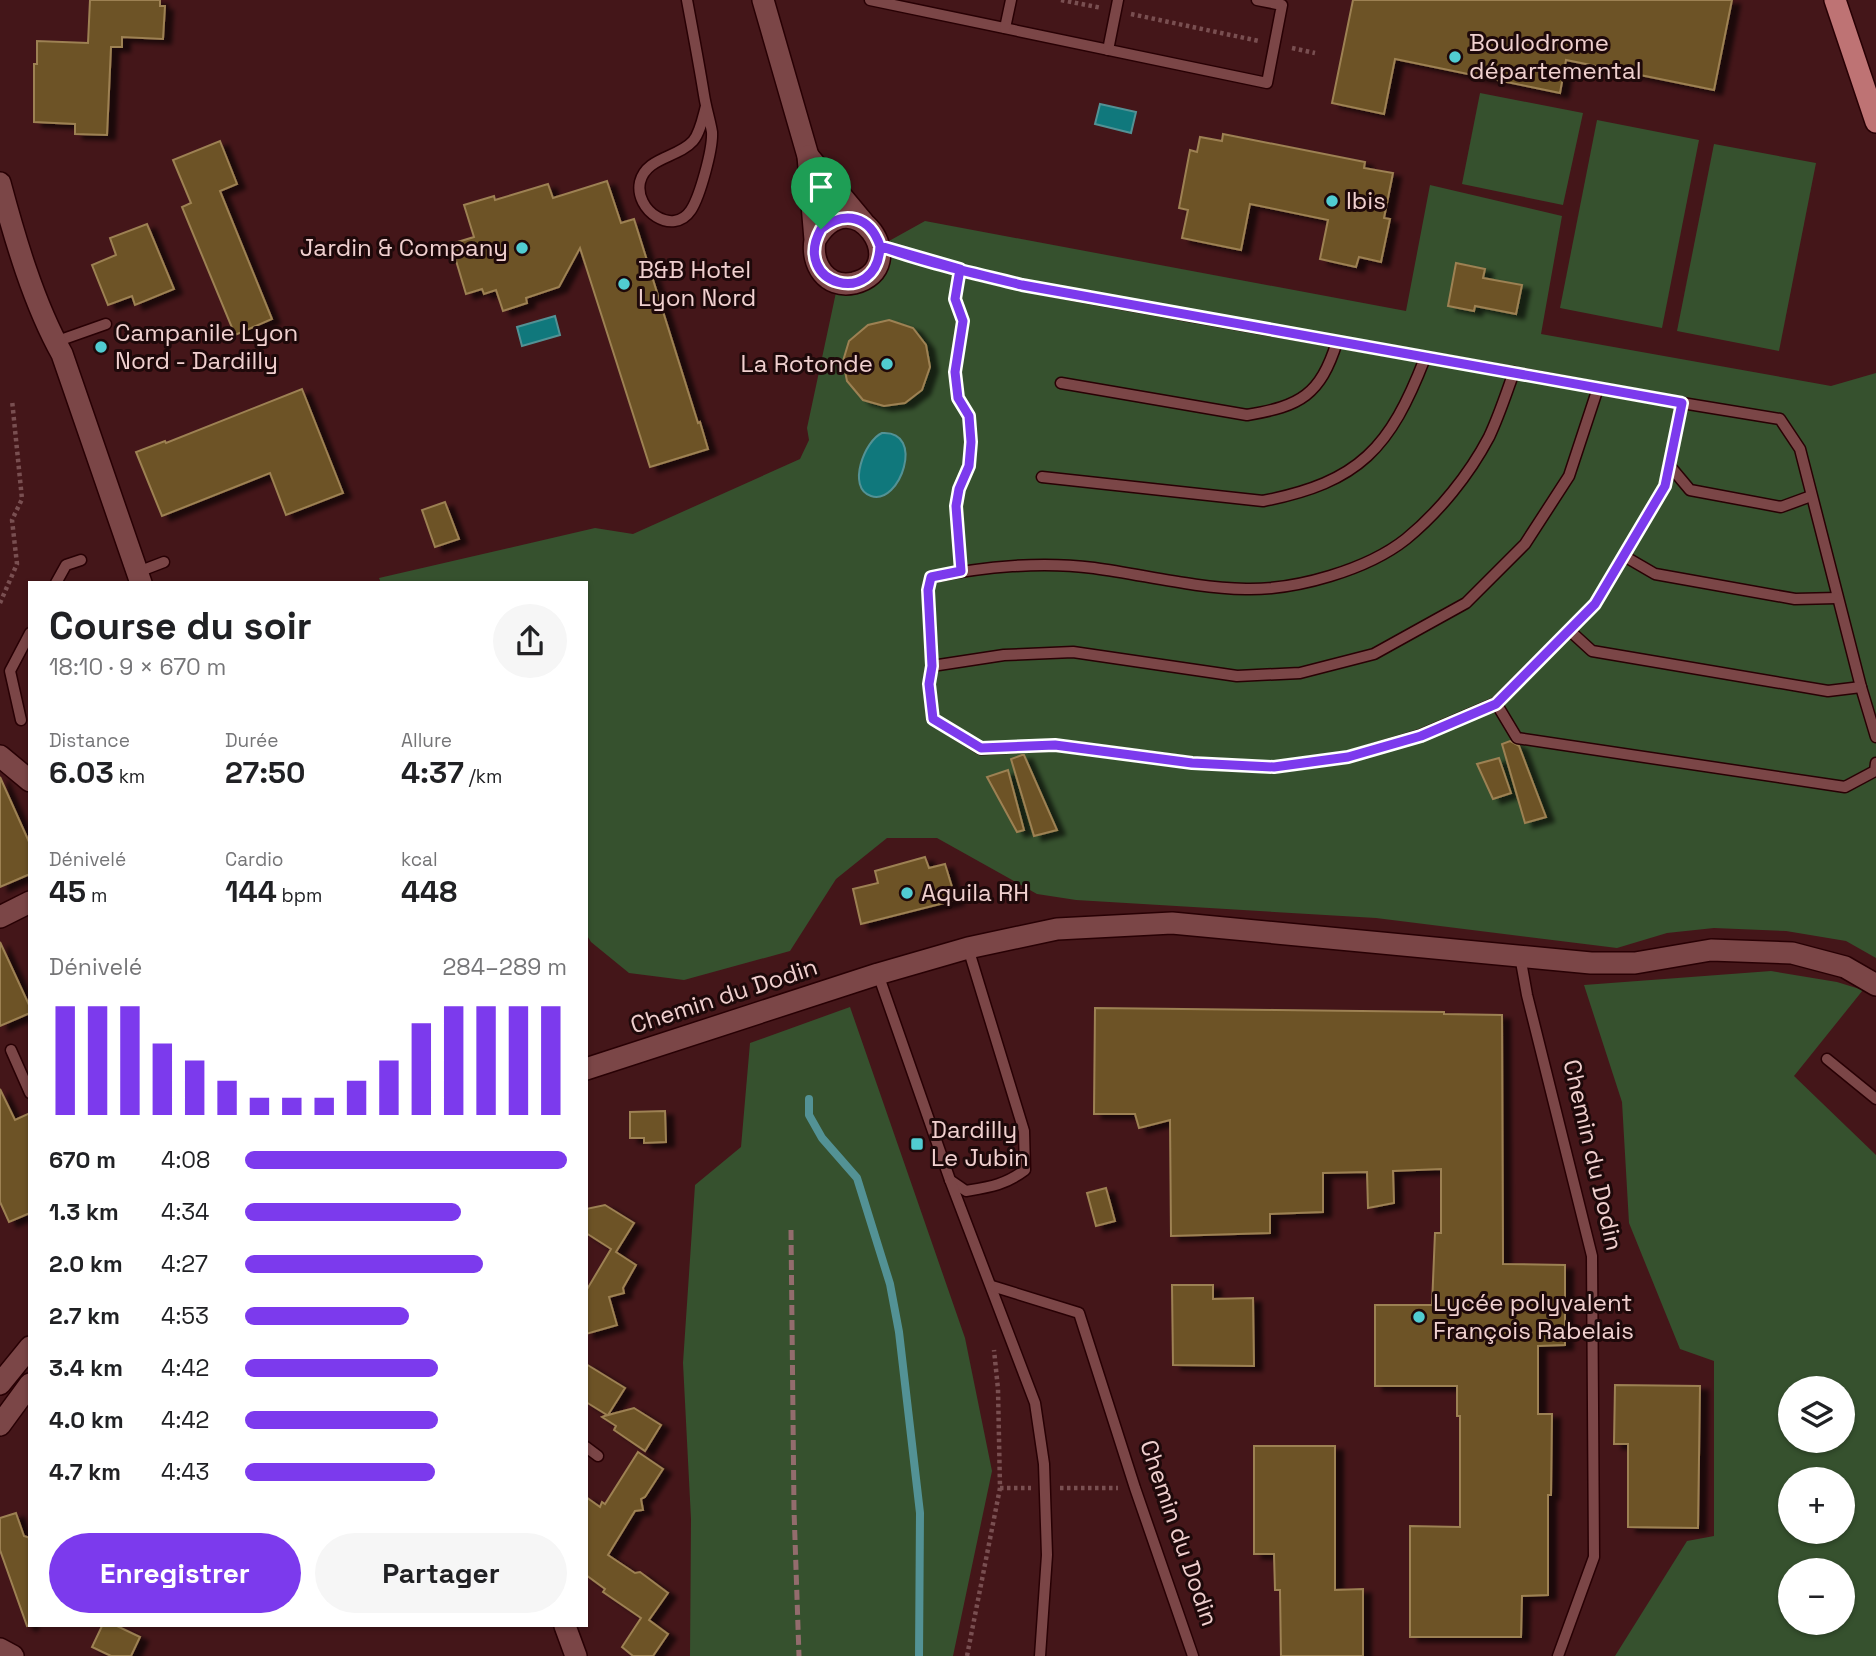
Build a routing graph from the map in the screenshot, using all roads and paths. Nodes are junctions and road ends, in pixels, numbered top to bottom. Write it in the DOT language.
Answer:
graph roads {
  1 [pos="687,0"];
  2 [pos="763,0"];
  3 [pos="870,0"];
  4 [pos="1010,0"];
  5 [pos="1061,0"];
  6 [pos="1257,0"];
  7 [pos="1835,0"];
  8 [pos="1117,6"];
  9 [pos="1005,28"];
  10 [pos="1275,44"];
  11 [pos="1108,50"];
  12 [pos="1315,53"];
  13 [pos="706,106"];
  14 [pos="1876,122"];
  15 [pos="808,156"];
  16 [pos="0,183"];
  17 [pos="863,222"];
  18 [pos="816,240"];
  19 [pos="880,246"];
  20 [pos="960,269"];
  21 [pos="106,324"];
  22 [pos="55,342"];
  23 [pos="1337,342"];
  24 [pos="1425,358"];
  25 [pos="1514,372"];
  26 [pos="1061,383"];
  27 [pos="1598,388"];
  28 [pos="12,400"];
  29 [pos="1682,403"];
  30 [pos="1669,465"];
  31 [pos="1042,477"];
  32 [pos="1811,496"];
  33 [pos="1624,556"];
  34 [pos="81,560"];
  35 [pos="164,562"];
  36 [pos="961,571"];
  37 [pos="139,577"];
  38 [pos="57,581"];
  39 [pos="1837,598"];
  40 [pos="0,603"];
  41 [pos="1569,630"];
  42 [pos="28,637"];
  43 [pos="932,666"];
  44 [pos="1860,687"];
  45 [pos="1496,704"];
  46 [pos="21,720"];
  47 [pos="1876,737"];
  48 [pos="0,756"];
  49 [pos="1876,763"];
  50 [pos="28,779"];
  51 [pos="28,908"];
  52 [pos="0,917"];
  53 [pos="968,948"];
  54 [pos="1520,956"];
  55 [pos="878,974"];
  56 [pos="1876,985"];
  57 [pos="11,1050"];
  58 [pos="1827,1059"];
  59 [pos="588,1068"];
  60 [pos="28,1088"];
  61 [pos="1876,1099"];
  62 [pos="950,1180"];
  63 [pos="992,1286"];
  64 [pos="993,1343"];
  65 [pos="28,1349"];
  66 [pos="0,1384"];
  67 [pos="28,1387"];
  68 [pos="0,1425"];
  69 [pos="588,1448"];
  70 [pos="598,1456"];
  71 [pos="1000,1488"];
  72 [pos="1045,1488"];
  73 [pos="1135,1488"];
  74 [pos="565,1627"];
  75 [pos="0,1649"];
  76 [pos="13,1656"];
  77 [pos="576,1656"];
  78 [pos="967,1656"];
  79 [pos="1040,1656"];
  80 [pos="1193,1656"];
  81 [pos="1558,1656"];
  1 -- 13 [label="lane"];
  2 -- 15 [label="street"];
  3 -- 9 [label="lane"];
  4 -- 9 [label="lane"];
  5 -- 8 [label="path"];
  6 -- 10 [label="lane"];
  7 -- 14 [label="highway"];
  8 -- 10 [label="path"];
  8 -- 11 [label="lane"];
  9 -- 11 [label="lane"];
  10 -- 11 [label="lane"];
  10 -- 12 [label="path"];
  13 -- 13 [label="lane"];
  15 -- 17 [label="street"];
  15 -- 18 [label="street"];
  16 -- 22 [label="street"];
  17 -- 18 [label="street"];
  17 -- 19 [label="street"];
  18 -- 19 [label="street"];
  19 -- 20 [label="lane"];
  20 -- 23 [label="lane"];
  20 -- 36 [label="path"];
  21 -- 22 [label="lane"];
  22 -- 37 [label="street"];
  23 -- 24 [label="lane"];
  23 -- 26 [label="lane"];
  24 -- 25 [label="lane"];
  24 -- 31 [label="lane"];
  25 -- 27 [label="lane"];
  25 -- 36 [label="lane"];
  27 -- 29 [label="lane"];
  27 -- 43 [label="lane"];
  28 -- 40 [label="path"];
  29 -- 30 [label="lane"];
  29 -- 32 [label="lane"];
  30 -- 32 [label="lane"];
  30 -- 33 [label="lane"];
  32 -- 39 [label="lane"];
  33 -- 39 [label="lane"];
  33 -- 41 [label="lane"];
  34 -- 38 [label="lane"];
  35 -- 37 [label="lane"];
  36 -- 43 [label="lane"];
  39 -- 44 [label="lane"];
  41 -- 44 [label="lane"];
  41 -- 45 [label="lane"];
  42 -- 46 [label="lane"];
  43 -- 45 [label="lane"];
  44 -- 47 [label="lane"];
  45 -- 49 [label="lane"];
  48 -- 50 [label="street"];
  51 -- 52 [label="street"];
  53 -- 54 [label="street, Chemin du Dodin"];
  53 -- 55 [label="street, Chemin du Dodin"];
  53 -- 62 [label="lane"];
  54 -- 56 [label="street, Chemin du Dodin"];
  54 -- 81 [label="lane, Chemin du Dodin"];
  55 -- 59 [label="street, Chemin du Dodin"];
  55 -- 62 [label="lane"];
  57 -- 60 [label="lane"];
  58 -- 61 [label="lane"];
  62 -- 63 [label="lane"];
  63 -- 72 [label="lane"];
  63 -- 73 [label="lane, Chemin du Dodin"];
  64 -- 71 [label="path"];
  65 -- 66 [label="street"];
  67 -- 68 [label="street"];
  69 -- 70 [label="lane"];
  71 -- 72 [label="path"];
  71 -- 78 [label="path"];
  72 -- 73 [label="path"];
  72 -- 79 [label="lane"];
  73 -- 80 [label="lane, Chemin du Dodin"];
  74 -- 77 [label="street"];
  75 -- 76 [label="street"];
}
